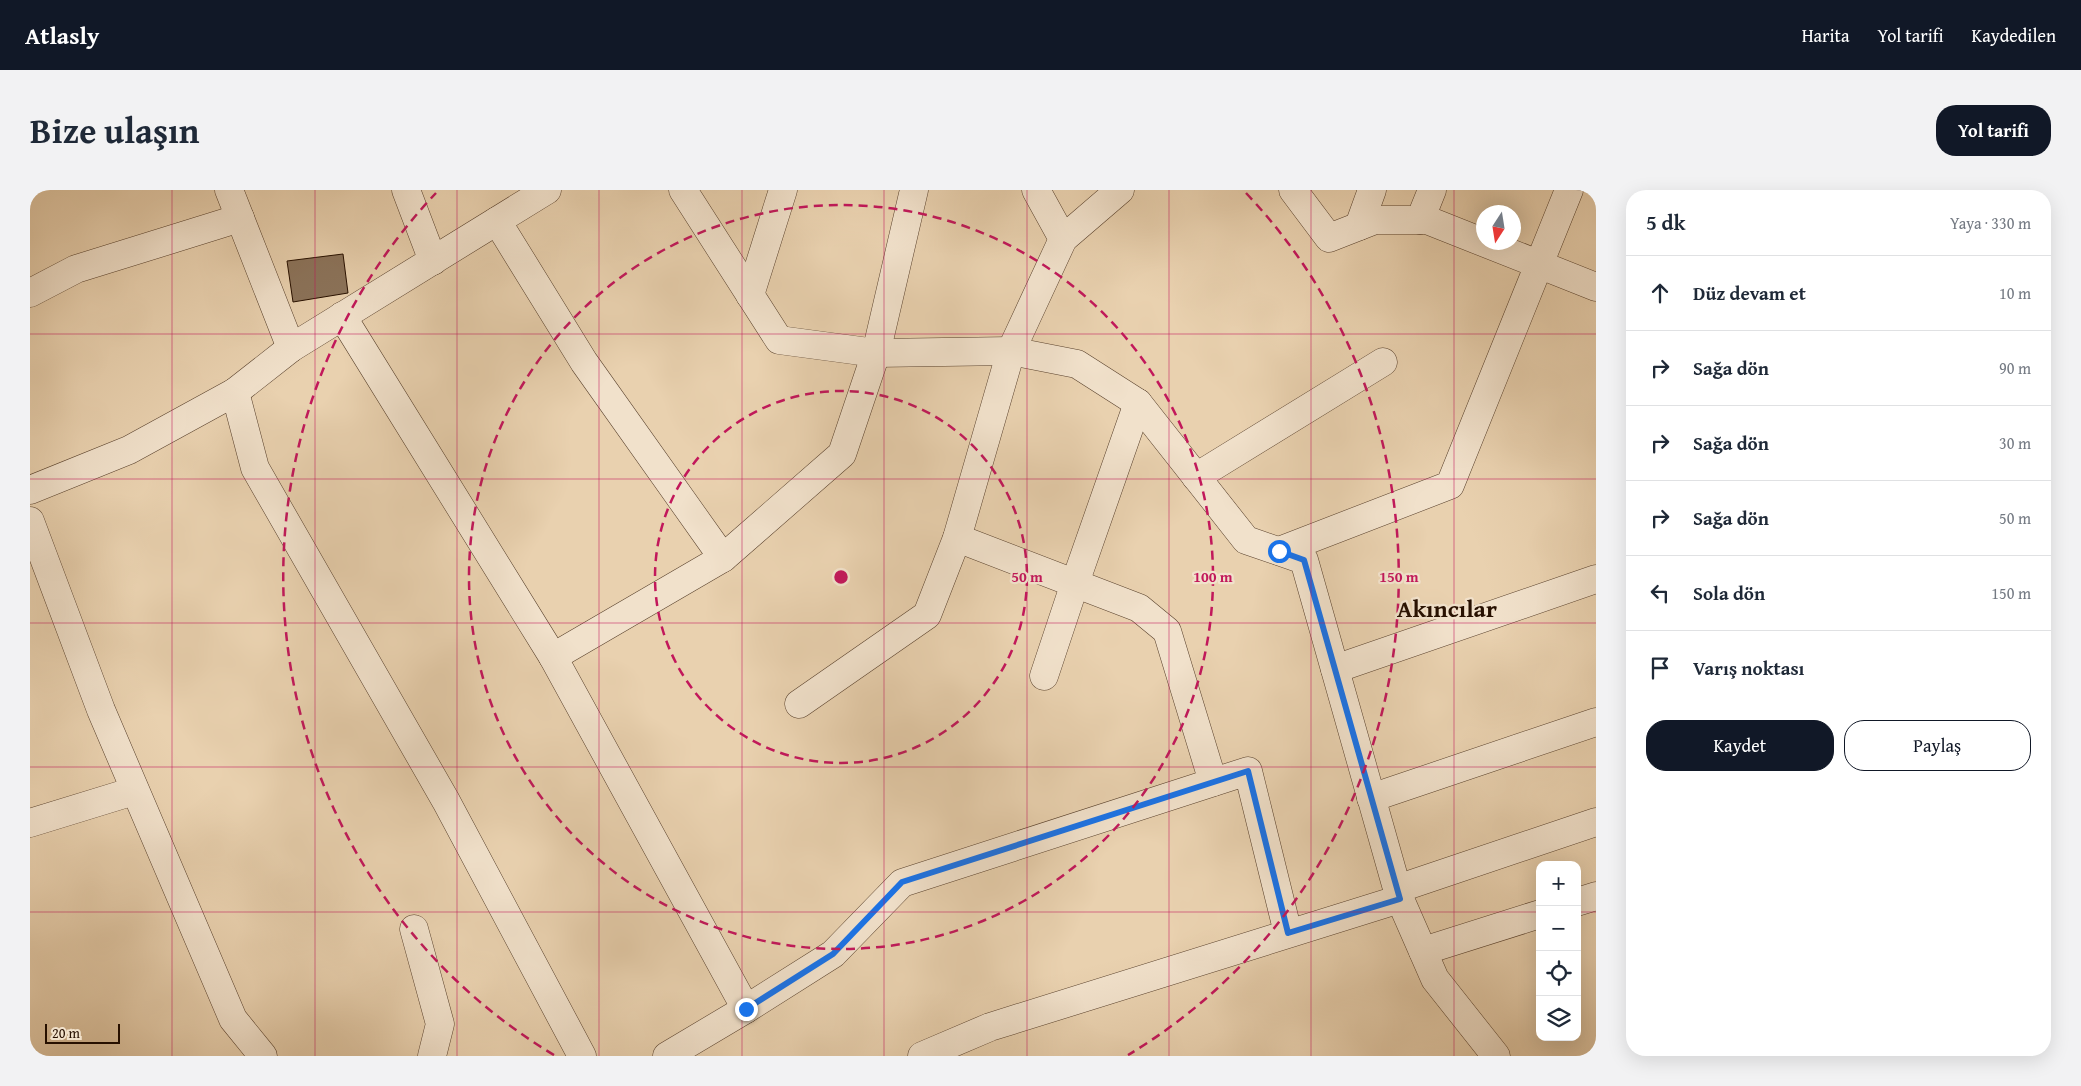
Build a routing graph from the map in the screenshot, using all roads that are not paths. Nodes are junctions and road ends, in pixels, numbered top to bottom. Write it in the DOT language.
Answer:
graph roads {
  1 [pos="229,190"];
  2 [pos="406,190"];
  3 [pos="547,190"];
  4 [pos="683,190"];
  5 [pos="782,190"];
  6 [pos="914,190"];
  7 [pos="1036,190"];
  8 [pos="1120,190"];
  9 [pos="1293,190"];
  10 [pos="1372,190"];
  11 [pos="1432,190"];
  12 [pos="1569,190"];
  13 [pos="240,218"];
  14 [pos="497,220"];
  15 [pos="1420,220"];
  16 [pos="1360,226"];
  17 [pos="1063,238"];
  18 [pos="432,261"];
  19 [pos="1539,266"];
  20 [pos="1596,287"];
  21 [pos="30,293"];
  22 [pos="750,296"];
  23 [pos="342,316"];
  24 [pos="291,348"];
  25 [pos="1010,351"];
  26 [pos="876,352"];
  27 [pos="1383,362"];
  28 [pos="235,392"];
  29 [pos="1138,403"];
  30 [pos="1196,477"];
  31 [pos="30,490"];
  32 [pos="30,521"];
  33 [pos="957,538"];
  34 [pos="1279,551"];
  35 [pos="722,558"];
  36 [pos="1596,579"];
  37 [pos="1075,583"];
  38 [pos="553,657"];
  39 [pos="1335,669"];
  40 [pos="1044,676"];
  41 [pos="800,704"];
  42 [pos="1596,722"];
  43 [pos="1213,782"];
  44 [pos="134,791"];
  45 [pos="1371,798"];
  46 [pos="1596,822"];
  47 [pos="30,823"];
  48 [pos="1399,894"];
  49 [pos="1596,896"];
  50 [pos="1581,901"];
  51 [pos="1536,915"];
  52 [pos="414,929"];
  53 [pos="1288,933"];
  54 [pos="1423,951"];
  55 [pos="746,1009"];
  56 [pos="263,1056"];
  57 [pos="432,1056"];
  58 [pos="582,1056"];
  59 [pos="667,1056"];
  60 [pos="922,1056"];
  61 [pos="1496,1056"];
  1 -- 13 [label="street"];
  2 -- 18 [label="street"];
  3 -- 14 [label="street"];
  4 -- 22 [label="street"];
  5 -- 22 [label="street"];
  6 -- 26 [label="street"];
  7 -- 17 [label="street"];
  8 -- 17 [label="street"];
  9 -- 16 [label="street"];
  10 -- 16 [label="street"];
  11 -- 15 [label="street"];
  12 -- 19 [label="street"];
  13 -- 21 [label="street"];
  13 -- 24 [label="street"];
  14 -- 18 [label="street"];
  14 -- 35 [label="street"];
  15 -- 16 [label="street"];
  15 -- 19 [label="street"];
  17 -- 25 [label="street"];
  18 -- 23 [label="street"];
  19 -- 20 [label="street"];
  19 -- 34 [label="street"];
  22 -- 26 [label="street"];
  23 -- 24 [label="street"];
  23 -- 38 [label="street"];
  24 -- 28 [label="street"];
  25 -- 26 [label="street"];
  25 -- 29 [label="street"];
  25 -- 33 [label="street"];
  26 -- 35 [label="street"];
  27 -- 30 [label="street"];
  28 -- 31 [label="street"];
  28 -- 58 [label="street"];
  29 -- 30 [label="street"];
  29 -- 37 [label="street"];
  30 -- 34 [label="street"];
  32 -- 44 [label="street"];
  33 -- 37 [label="street"];
  33 -- 41 [label="street"];
  34 -- 39 [label="street"];
  35 -- 38 [label="street"];
  36 -- 39 [label="street"];
  37 -- 40 [label="street"];
  37 -- 43 [label="street"];
  38 -- 55 [label="street"];
  39 -- 45 [label="street"];
  42 -- 45 [label="street"];
  43 -- 53 [label="street"];
  43 -- 55 [label="street"];
  44 -- 47 [label="street"];
  44 -- 56 [label="street"];
  45 -- 48 [label="street"];
  46 -- 48 [label="street"];
  48 -- 53 [label="street"];
  48 -- 54 [label="street"];
  49 -- 50 [label="street"];
  51 -- 54 [label="street"];
  52 -- 57 [label="street"];
  53 -- 60 [label="street"];
  54 -- 61 [label="street"];
  55 -- 59 [label="street"];
}
